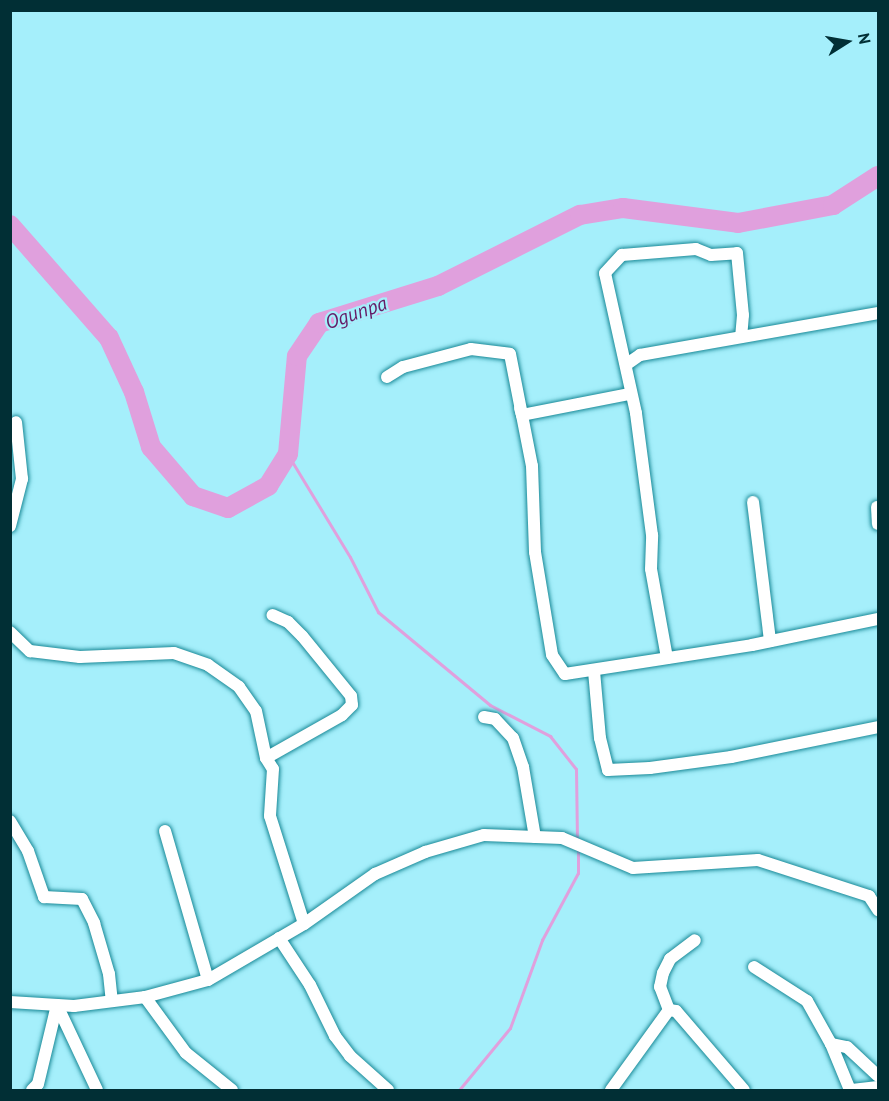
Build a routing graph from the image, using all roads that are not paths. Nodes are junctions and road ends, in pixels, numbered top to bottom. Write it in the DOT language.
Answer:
graph roads {
  1 [pos="879,313"];
  2 [pos="741,337"];
  3 [pos="510,354"];
  4 [pos="627,364"];
  5 [pos="387,377"];
  6 [pos="629,394"];
  7 [pos="16,422"];
  8 [pos="753,502"];
  9 [pos="877,507"];
  10 [pos="879,524"];
  11 [pos="10,526"];
  12 [pos="272,615"];
  13 [pos="879,619"];
  14 [pos="10,632"];
  15 [pos="770,641"];
  16 [pos="667,658"];
  17 [pos="594,671"];
  18 [pos="484,717"];
  19 [pos="879,727"];
  20 [pos="266,758"];
  21 [pos="10,821"];
  22 [pos="165,831"];
  23 [pos="535,837"];
  24 [pos="874,892"];
  25 [pos="879,910"];
  26 [pos="304,924"];
  27 [pos="279,938"];
  28 [pos="695,940"];
  29 [pos="754,967"];
  30 [pos="208,980"];
  31 [pos="145,997"];
  32 [pos="112,1001"];
  33 [pos="10,1002"];
  34 [pos="57,1005"];
  35 [pos="669,1010"];
  36 [pos="831,1044"];
  37 [pos="879,1076"];
  38 [pos="222,1086"];
  39 [pos="879,1088"];
  40 [pos="32,1090"];
  41 [pos="97,1090"];
  42 [pos="232,1090"];
  43 [pos="388,1090"];
  44 [pos="611,1090"];
  45 [pos="744,1090"];
  46 [pos="851,1090"];
  1 -- 2 [label="street"];
  2 -- 4 [label="street"];
  2 -- 4 [label="street"];
  3 -- 5 [label="street"];
  3 -- 6 [label="street"];
  3 -- 17 [label="street"];
  4 -- 6 [label="street"];
  6 -- 16 [label="street"];
  7 -- 11 [label="street"];
  8 -- 15 [label="street"];
  9 -- 10 [label="street"];
  12 -- 20 [label="street"];
  13 -- 15 [label="street"];
  14 -- 20 [label="street"];
  15 -- 16 [label="street"];
  16 -- 17 [label="street"];
  17 -- 19 [label="street"];
  18 -- 23 [label="street"];
  20 -- 26 [label="street"];
  21 -- 32 [label="street"];
  22 -- 30 [label="street"];
  23 -- 24 [label="street"];
  23 -- 26 [label="street"];
  24 -- 25 [label="street"];
  26 -- 27 [label="street"];
  27 -- 30 [label="street"];
  27 -- 43 [label="street"];
  28 -- 35 [label="street"];
  29 -- 36 [label="street"];
  30 -- 31 [label="street"];
  31 -- 32 [label="street"];
  31 -- 38 [label="street"];
  32 -- 34 [label="street"];
  33 -- 34 [label="street"];
  34 -- 40 [label="street"];
  34 -- 41 [label="street"];
  35 -- 44 [label="street"];
  35 -- 45 [label="street"];
  36 -- 37 [label="street"];
  36 -- 46 [label="street"];
  38 -- 42 [label="street"];
  39 -- 46 [label="street"];
}
